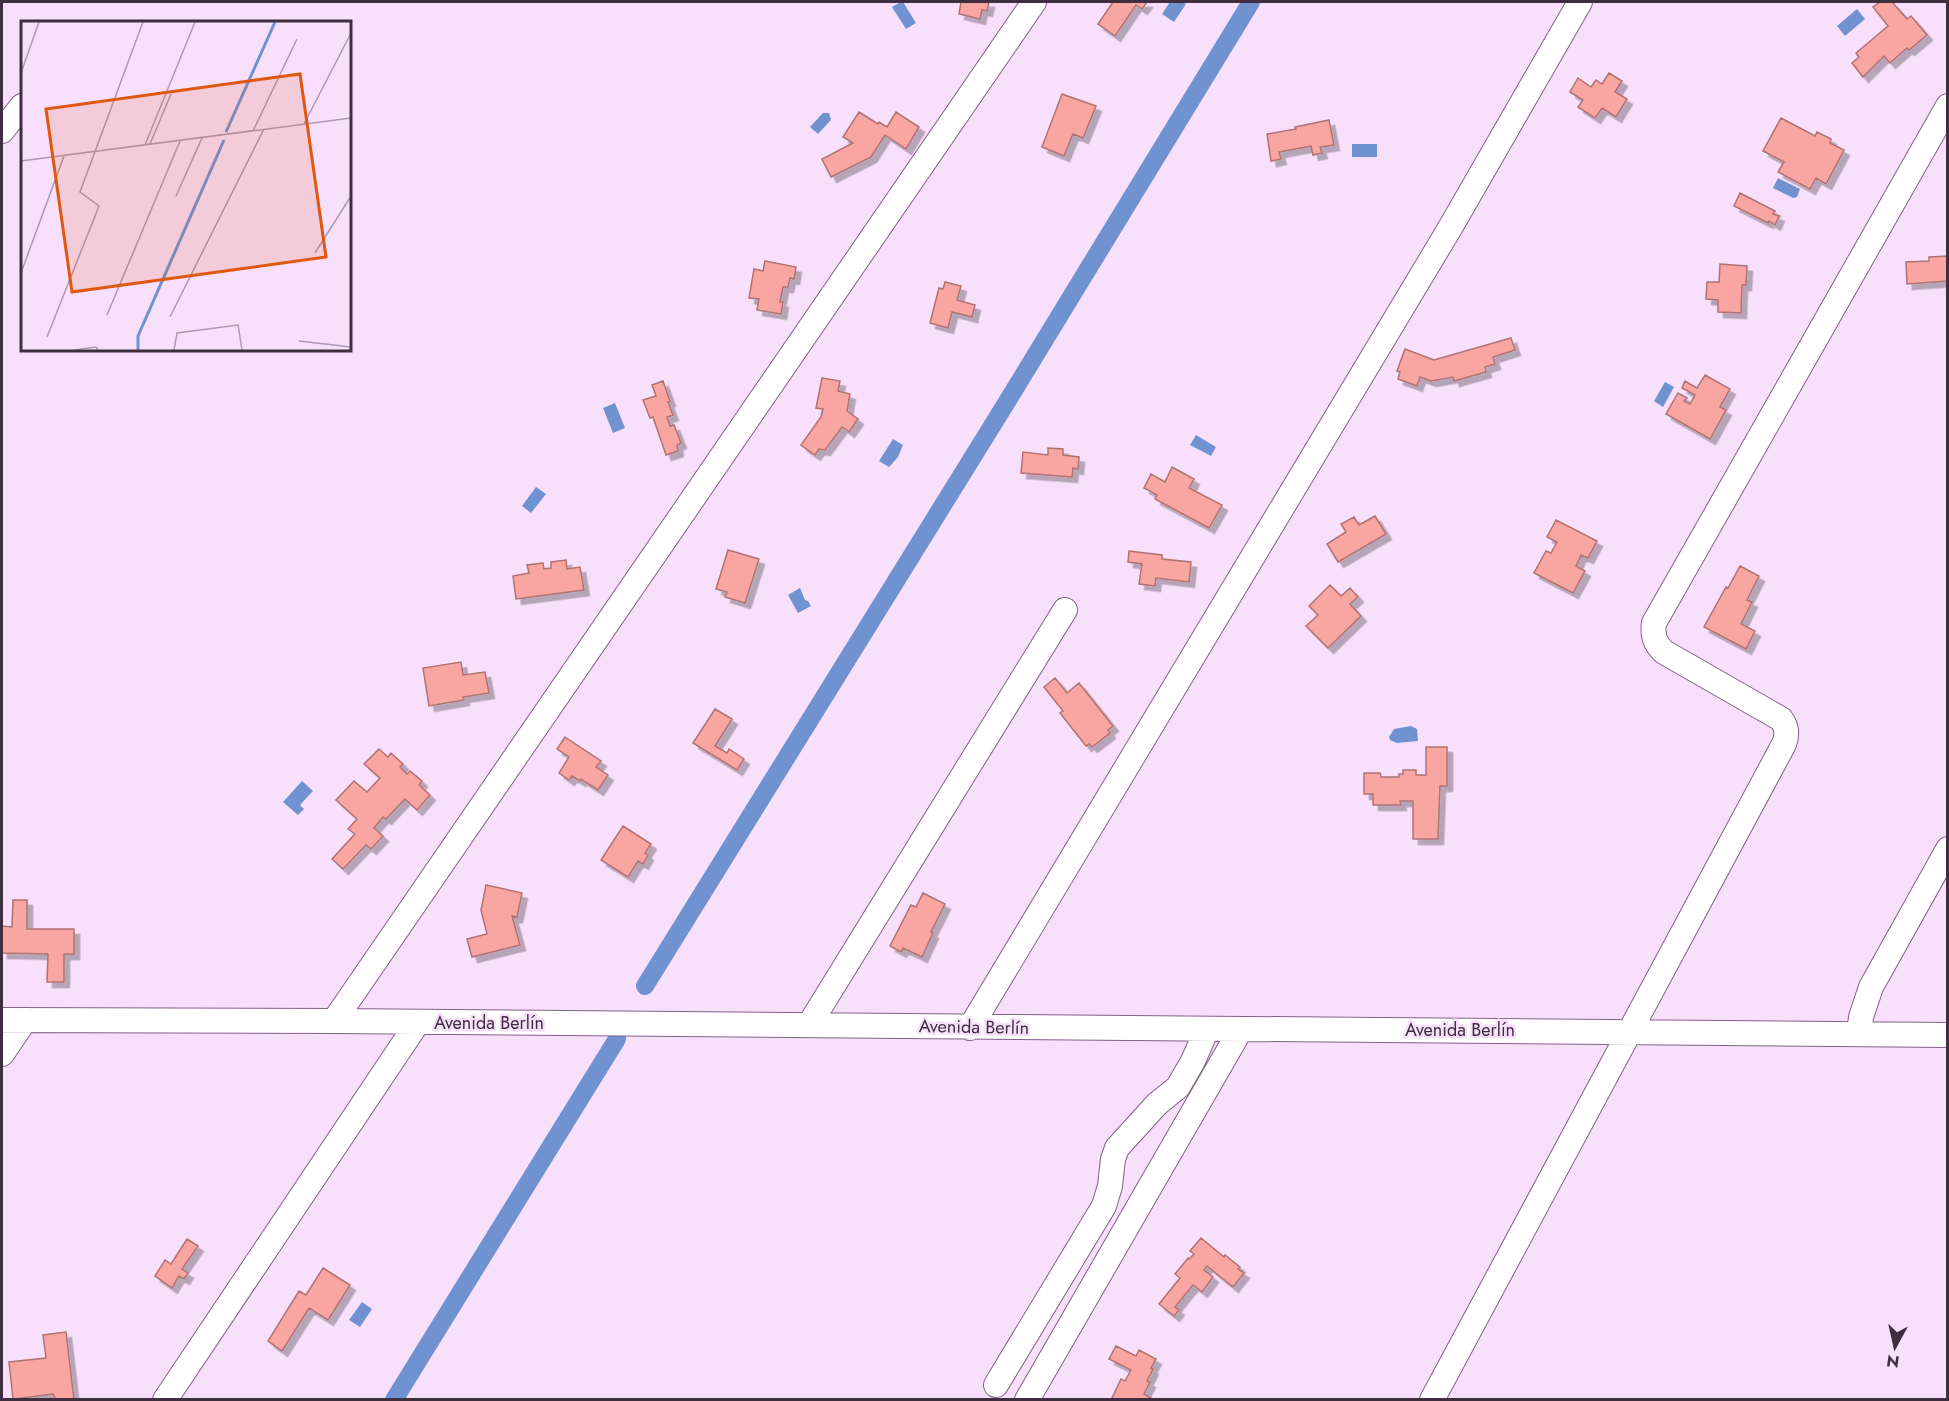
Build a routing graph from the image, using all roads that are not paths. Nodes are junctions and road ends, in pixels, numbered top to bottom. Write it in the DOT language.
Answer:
graph roads {
  1 [pos="1034,2"];
  2 [pos="1580,2"];
  3 [pos="1947,106"];
  4 [pos="21,107"];
  5 [pos="2,131"];
  6 [pos="1065,610"];
  7 [pos="1947,849"];
  8 [pos="13,1020"];
  9 [pos="334,1021"];
  10 [pos="418,1022"];
  11 [pos="809,1025"];
  12 [pos="970,1028"];
  13 [pos="1206,1029"];
  14 [pos="1241,1029"];
  15 [pos="1629,1032"];
  16 [pos="1860,1034"];
  17 [pos="1947,1035"];
  18 [pos="2,1054"];
  19 [pos="996,1385"];
  20 [pos="165,1400"];
  21 [pos="1027,1400"];
  22 [pos="1432,1400"];
  1 -- 9 [label="street"];
  2 -- 12 [label="street"];
  3 -- 15 [label="street"];
  4 -- 5 [label="street"];
  6 -- 11 [label="street"];
  7 -- 16 [label="street"];
  8 -- 9 [label="street, Avenida Berlín"];
  8 -- 18 [label="street"];
  9 -- 10 [label="street, Avenida Berlín"];
  10 -- 11 [label="street, Avenida Berlín"];
  10 -- 20 [label="street"];
  11 -- 12 [label="street, Avenida Berlín"];
  12 -- 13 [label="street, Avenida Berlín"];
  13 -- 14 [label="street, Avenida Berlín"];
  13 -- 19 [label="street"];
  14 -- 15 [label="street, Avenida Berlín"];
  14 -- 21 [label="street"];
  15 -- 16 [label="street, Avenida Berlín"];
  15 -- 22 [label="street"];
  16 -- 17 [label="street, Avenida Berlín"];
}
